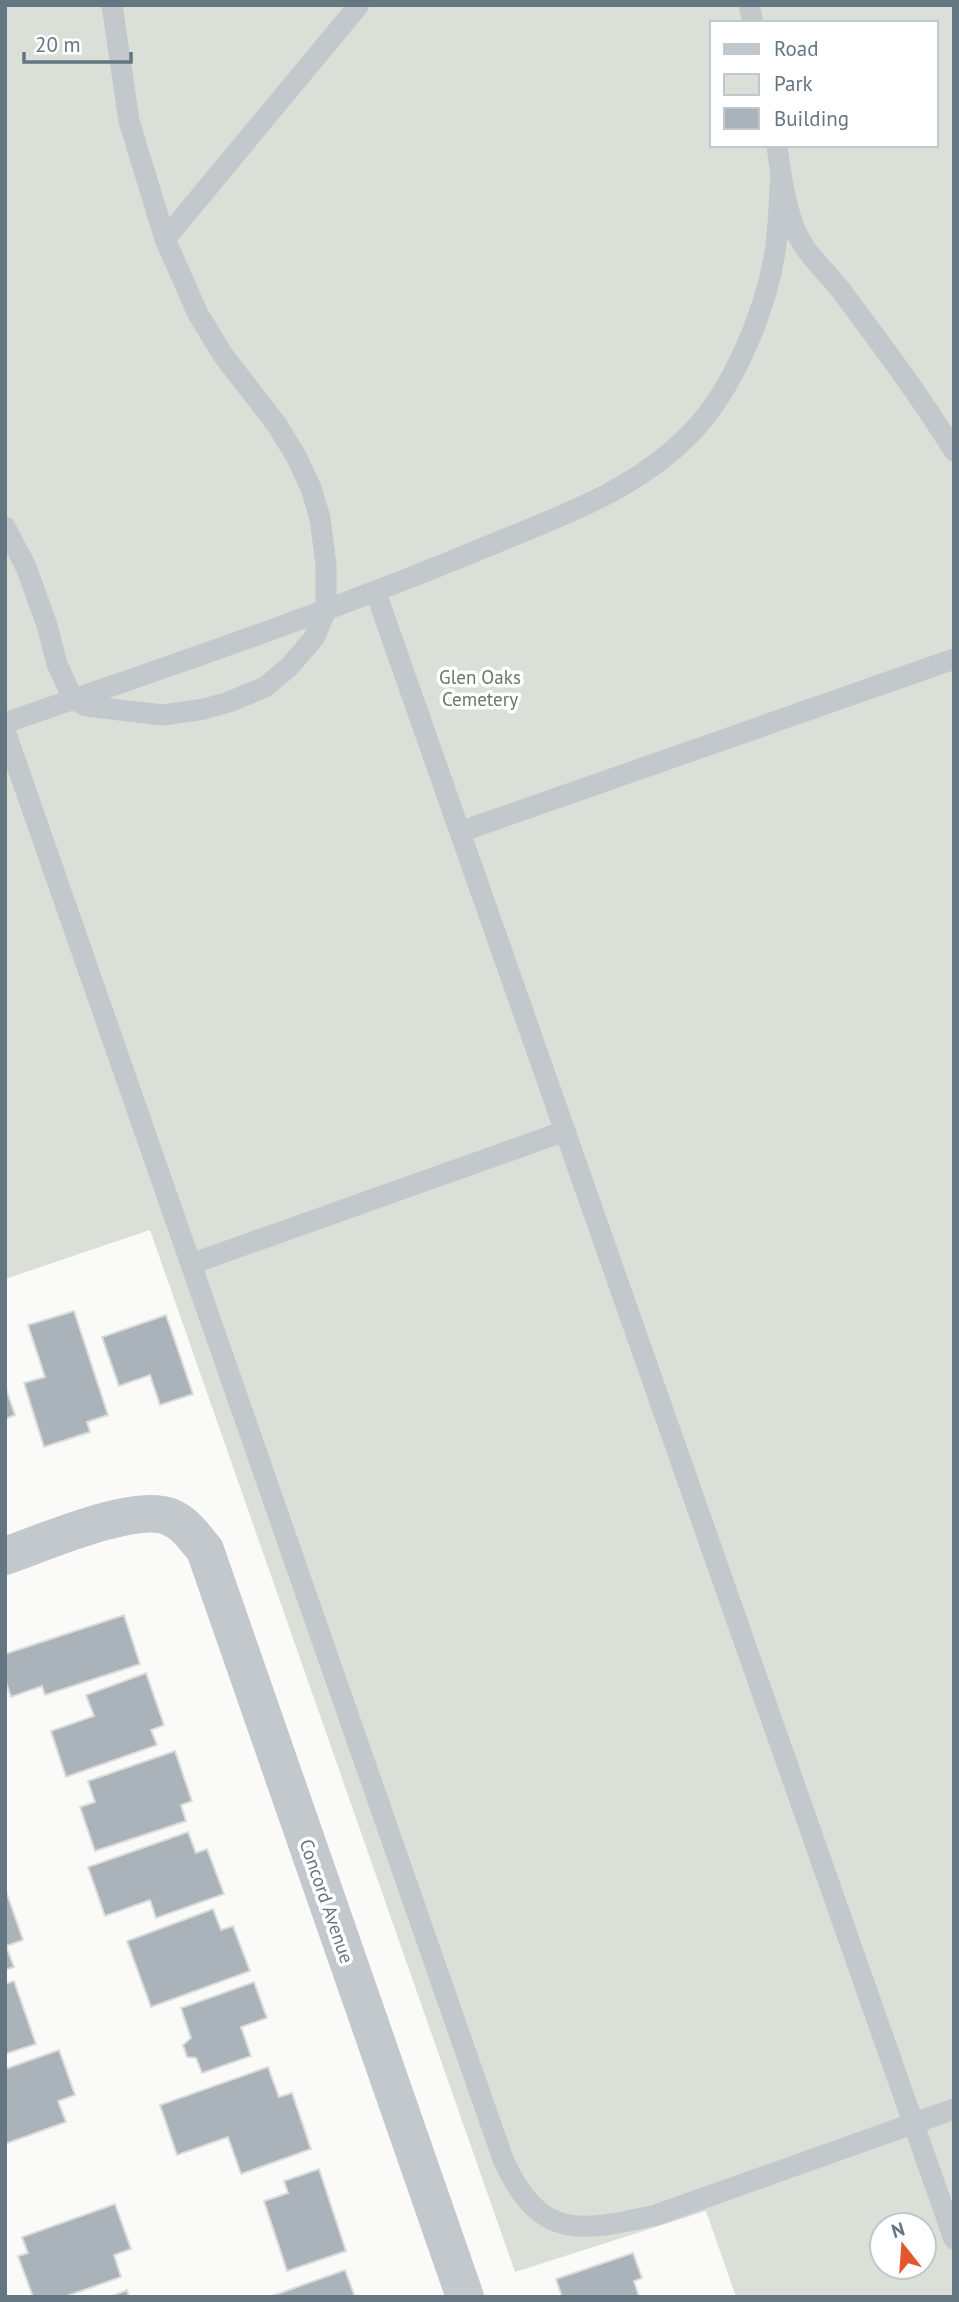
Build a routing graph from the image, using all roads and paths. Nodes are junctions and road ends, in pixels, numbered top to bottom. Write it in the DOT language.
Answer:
graph roads {
  1 [pos="112,5"];
  2 [pos="359,5"];
  3 [pos="777,147"];
  4 [pos="780,173"];
  5 [pos="165,239"];
  6 [pos="954,451"];
  7 [pos="5,527"];
  8 [pos="376,593"];
  9 [pos="326,610"];
  10 [pos="954,659"];
  11 [pos="73,699"];
  12 [pos="5,723"];
  13 [pos="5,731"];
  14 [pos="460,832"];
  15 [pos="565,1131"];
  16 [pos="191,1264"];
  17 [pos="5,1556"];
  18 [pos="954,2109"];
  19 [pos="913,2124"];
  20 [pos="954,2239"];
  21 [pos="465,2297"];
  1 -- 5 [label="lane"];
  2 -- 5 [label="lane"];
  3 -- 4 [label="lane"];
  4 -- 6 [label="lane"];
  4 -- 8 [label="lane"];
  5 -- 9 [label="lane"];
  7 -- 11 [label="lane"];
  8 -- 9 [label="lane"];
  8 -- 14 [label="lane"];
  9 -- 11 [label="lane"];
  9 -- 11 [label="lane"];
  10 -- 14 [label="lane"];
  11 -- 12 [label="lane"];
  13 -- 16 [label="lane"];
  14 -- 15 [label="lane"];
  15 -- 16 [label="lane"];
  15 -- 19 [label="lane"];
  16 -- 19 [label="lane"];
  17 -- 21 [label="street, Concord Avenue"];
  18 -- 19 [label="lane"];
  19 -- 20 [label="lane"];
}
